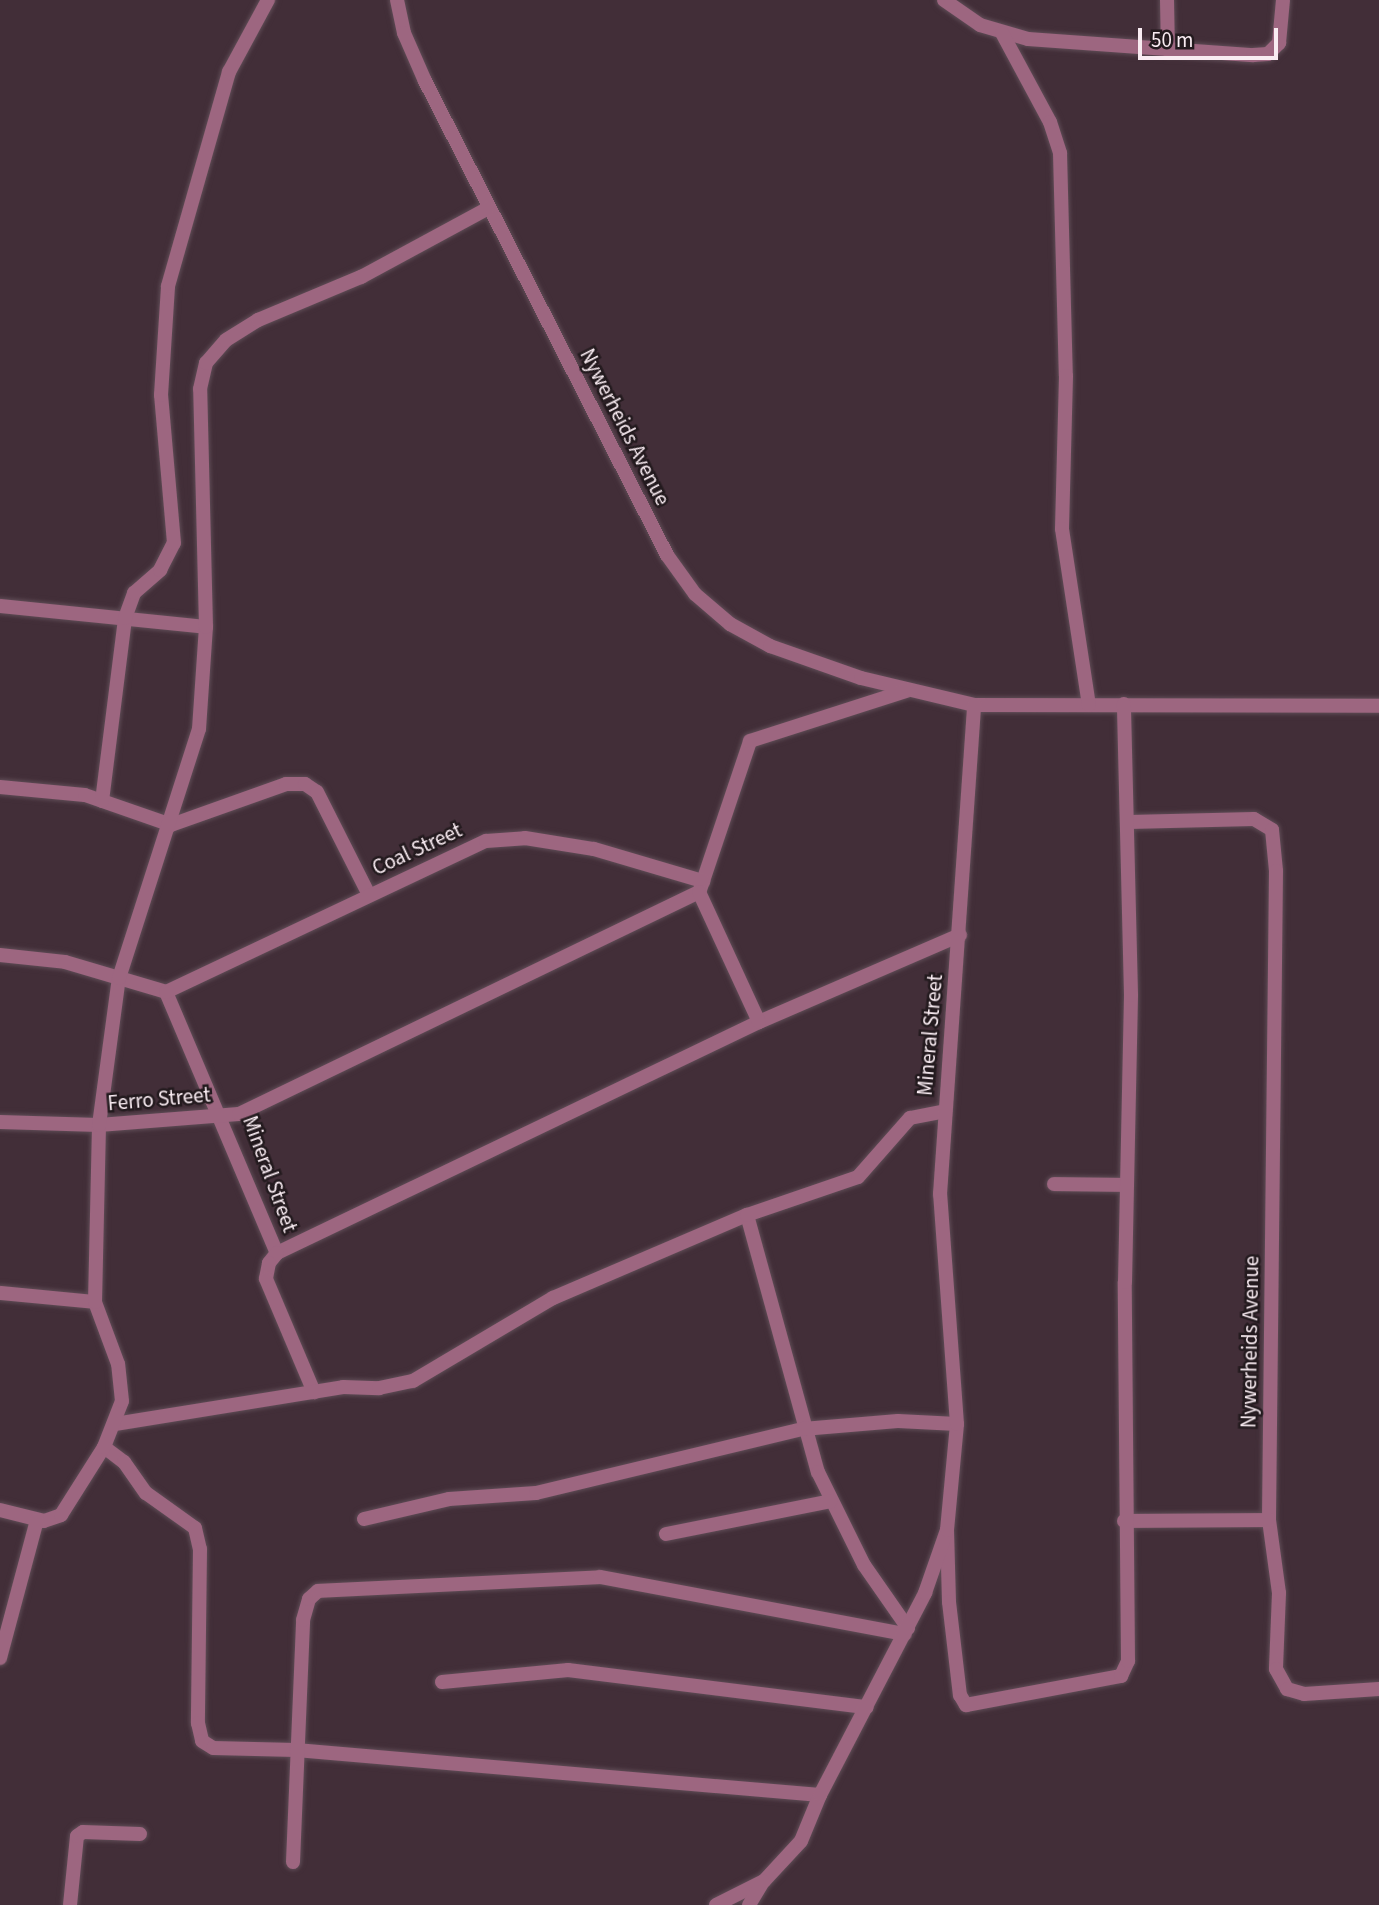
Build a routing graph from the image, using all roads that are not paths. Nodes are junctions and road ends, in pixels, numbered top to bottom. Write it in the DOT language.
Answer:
graph roads {
  1 [pos="268,0"];
  2 [pos="397,0"];
  3 [pos="944,0"];
  4 [pos="1167,0"];
  5 [pos="1283,0"];
  6 [pos="1002,33"];
  7 [pos="1168,50"];
  8 [pos="487,209"];
  9 [pos="0,606"];
  10 [pos="125,618"];
  11 [pos="206,627"];
  12 [pos="908,691"];
  13 [pos="1124,704"];
  14 [pos="974,705"];
  15 [pos="1089,705"];
  16 [pos="1379,706"];
  17 [pos="0,787"];
  18 [pos="102,801"];
  19 [pos="1129,822"];
  20 [pos="169,832"];
  21 [pos="701,887"];
  22 [pos="369,895"];
  23 [pos="960,935"];
  24 [pos="0,955"];
  25 [pos="119,978"];
  26 [pos="166,992"];
  27 [pos="759,1023"];
  28 [pos="945,1111"];
  29 [pos="222,1118"];
  30 [pos="0,1122"];
  31 [pos="99,1125"];
  32 [pos="1054,1184"];
  33 [pos="1126,1185"];
  34 [pos="747,1215"];
  35 [pos="277,1253"];
  36 [pos="0,1293"];
  37 [pos="95,1302"];
  38 [pos="314,1392"];
  39 [pos="115,1424"];
  40 [pos="957,1424"];
  41 [pos="803,1429"];
  42 [pos="104,1447"];
  43 [pos="831,1501"];
  44 [pos="0,1510"];
  45 [pos="364,1519"];
  46 [pos="37,1520"];
  47 [pos="1269,1520"];
  48 [pos="1124,1521"];
  49 [pos="947,1530"];
  50 [pos="666,1534"];
  51 [pos="906,1631"];
  52 [pos="1,1653"];
  53 [pos="442,1682"];
  54 [pos="1379,1689"];
  55 [pos="867,1707"];
  56 [pos="296,1750"];
  57 [pos="820,1795"];
  58 [pos="141,1834"];
  59 [pos="293,1862"];
  60 [pos="764,1881"];
  61 [pos="70,1905"];
  62 [pos="716,1905"];
  63 [pos="749,1905"];
  1 -- 10 [label="street"];
  2 -- 8 [label="street, Nywerheids Avenue"];
  3 -- 6 [label="street"];
  4 -- 7 [label="street"];
  5 -- 7 [label="street"];
  6 -- 7 [label="street"];
  6 -- 15 [label="street"];
  8 -- 11 [label="street"];
  8 -- 12 [label="street, Nywerheids Avenue"];
  9 -- 10 [label="street"];
  10 -- 11 [label="street"];
  10 -- 18 [label="street"];
  11 -- 20 [label="street"];
  12 -- 14 [label="street, Nywerheids Avenue"];
  12 -- 21 [label="street"];
  13 -- 15 [label="street"];
  13 -- 16 [label="street"];
  13 -- 19 [label="street"];
  14 -- 15 [label="street"];
  14 -- 23 [label="street, Mineral Street"];
  17 -- 18 [label="street"];
  18 -- 20 [label="street"];
  19 -- 33 [label="street"];
  19 -- 47 [label="street, Nywerheids Avenue"];
  20 -- 22 [label="street"];
  20 -- 25 [label="street"];
  21 -- 22 [label="street, Coal Street"];
  21 -- 27 [label="street"];
  21 -- 29 [label="street, Mineral Street"];
  22 -- 26 [label="street, Coal Street"];
  23 -- 27 [label="street, Mineral Street"];
  23 -- 28 [label="street, Mineral Street"];
  24 -- 25 [label="street"];
  25 -- 26 [label="street"];
  25 -- 31 [label="street"];
  26 -- 29 [label="street, Ferro Street"];
  27 -- 35 [label="street, Mineral Street"];
  28 -- 34 [label="street, Mineral Street"];
  28 -- 40 [label="street"];
  29 -- 31 [label="street, Ferro Street"];
  29 -- 35 [label="street, Mineral Street"];
  30 -- 31 [label="street, Ferro Street"];
  31 -- 37 [label="street"];
  32 -- 33 [label="street"];
  33 -- 48 [label="street"];
  34 -- 38 [label="street, Mineral Street"];
  34 -- 41 [label="street"];
  35 -- 38 [label="street"];
  36 -- 37 [label="street"];
  37 -- 39 [label="street"];
  38 -- 39 [label="street, Mineral Street"];
  39 -- 42 [label="street"];
  40 -- 41 [label="street"];
  40 -- 49 [label="street"];
  41 -- 43 [label="street"];
  41 -- 45 [label="street"];
  42 -- 46 [label="street"];
  42 -- 56 [label="street"];
  43 -- 50 [label="street"];
  43 -- 51 [label="street"];
  44 -- 46 [label="street"];
  46 -- 52 [label="street"];
  47 -- 48 [label="street"];
  47 -- 54 [label="street"];
  48 -- 49 [label="street"];
  49 -- 51 [label="street"];
  51 -- 55 [label="street"];
  51 -- 56 [label="street"];
  53 -- 55 [label="street"];
  55 -- 57 [label="street"];
  56 -- 57 [label="street"];
  56 -- 59 [label="street"];
  57 -- 60 [label="street"];
  58 -- 61 [label="street"];
  60 -- 62 [label="street"];
  60 -- 63 [label="street"];
}
